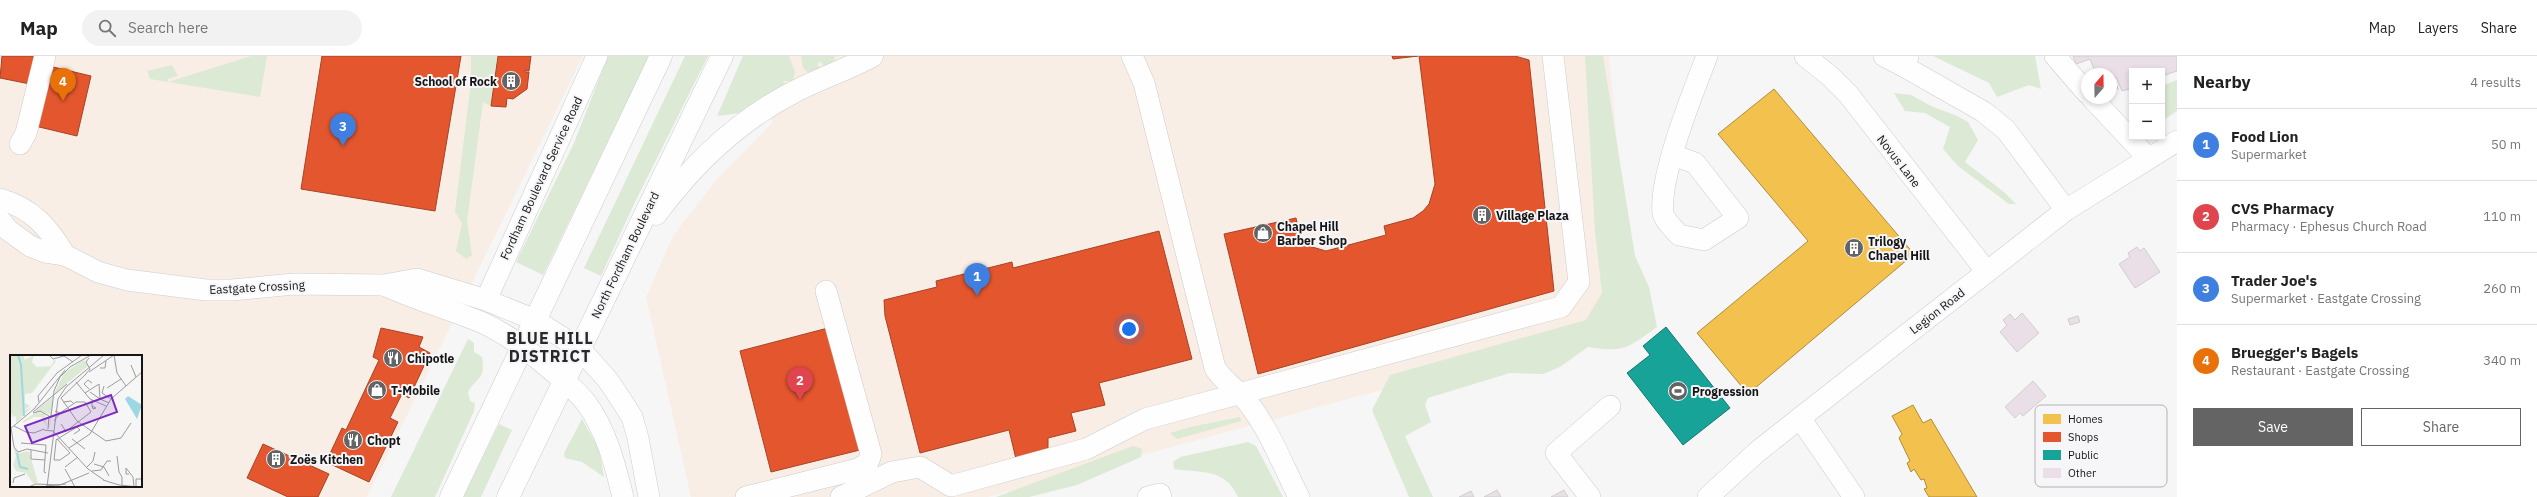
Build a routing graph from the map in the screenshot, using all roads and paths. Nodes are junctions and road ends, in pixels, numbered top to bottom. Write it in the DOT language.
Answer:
graph roads {
  1 [pos="45,56"];
  2 [pos="597,56"];
  3 [pos="661,56"];
  4 [pos="722,56"];
  5 [pos="872,56"];
  6 [pos="1132,56"];
  7 [pos="1553,56"];
  8 [pos="1707,56"];
  9 [pos="1805,56"];
  10 [pos="1884,56"];
  11 [pos="2055,56"];
  12 [pos="1907,61"];
  13 [pos="2081,86"];
  14 [pos="2098,104"];
  15 [pos="2177,141"];
  16 [pos="20,144"];
  17 [pos="1673,155"];
  18 [pos="2148,158"];
  19 [pos="0,199"];
  20 [pos="2066,210"];
  21 [pos="0,220"];
  22 [pos="65,255"];
  23 [pos="624,259"];
  24 [pos="1987,272"];
  25 [pos="384,284"];
  26 [pos="826,291"];
  27 [pos="486,300"];
  28 [pos="535,320"];
  29 [pos="522,346"];
  30 [pos="580,349"];
  31 [pos="564,381"];
  32 [pos="1241,394"];
  33 [pos="1610,406"];
  34 [pos="1800,418"];
  35 [pos="451,497"];
  36 [pos="508,497"];
  37 [pos="623,497"];
  38 [pos="649,497"];
  39 [pos="746,497"];
  40 [pos="841,497"];
  41 [pos="1148,497"];
  42 [pos="1161,497"];
  43 [pos="1299,497"];
  44 [pos="1590,497"];
  45 [pos="1708,497"];
  46 [pos="1854,497"];
  1 -- 16 [label="street"];
  2 -- 27 [label="street, Fordham Boulevard Service Road"];
  3 -- 28 [label="highway"];
  4 -- 23 [label="highway, North Fordham Boulevard"];
  5 -- 23 [label="highway"];
  6 -- 32 [label="street"];
  7 -- 32 [label="street"];
  8 -- 17 [label="street"];
  9 -- 24 [label="street, Novus Lane"];
  10 -- 12 [label="street"];
  11 -- 13 [label="street"];
  12 -- 20 [label="street"];
  14 -- 18 [label="street"];
  15 -- 18 [label="street, Legion Road"];
  18 -- 20 [label="street, Legion Road"];
  19 -- 22 [label="street"];
  20 -- 24 [label="street, Legion Road"];
  21 -- 22 [label="street, Eastgate Crossing"];
  22 -- 25 [label="street, Eastgate Crossing"];
  23 -- 30 [label="highway, North Fordham Boulevard"];
  24 -- 34 [label="street, Legion Road"];
  25 -- 27 [label="street, Eastgate Crossing"];
  25 -- 29 [label="street, Eastgate Crossing"];
  26 -- 39 [label="street"];
  27 -- 28 [label="street, Eastgate Crossing"];
  28 -- 29 [label="highway"];
  28 -- 30 [label="street, Eastgate Crossing"];
  29 -- 31 [label="street, Eastgate Crossing"];
  29 -- 35 [label="highway"];
  30 -- 31 [label="highway, North Fordham Boulevard"];
  30 -- 38 [label="street, Eastgate Crossing"];
  31 -- 36 [label="highway, North Fordham Boulevard"];
  31 -- 37 [label="street, Eastgate Crossing"];
  32 -- 40 [label="street"];
  32 -- 43 [label="street"];
  33 -- 44 [label="street"];
  34 -- 45 [label="street, Legion Road"];
  34 -- 46 [label="street"];
  41 -- 42 [label="street"];
}
